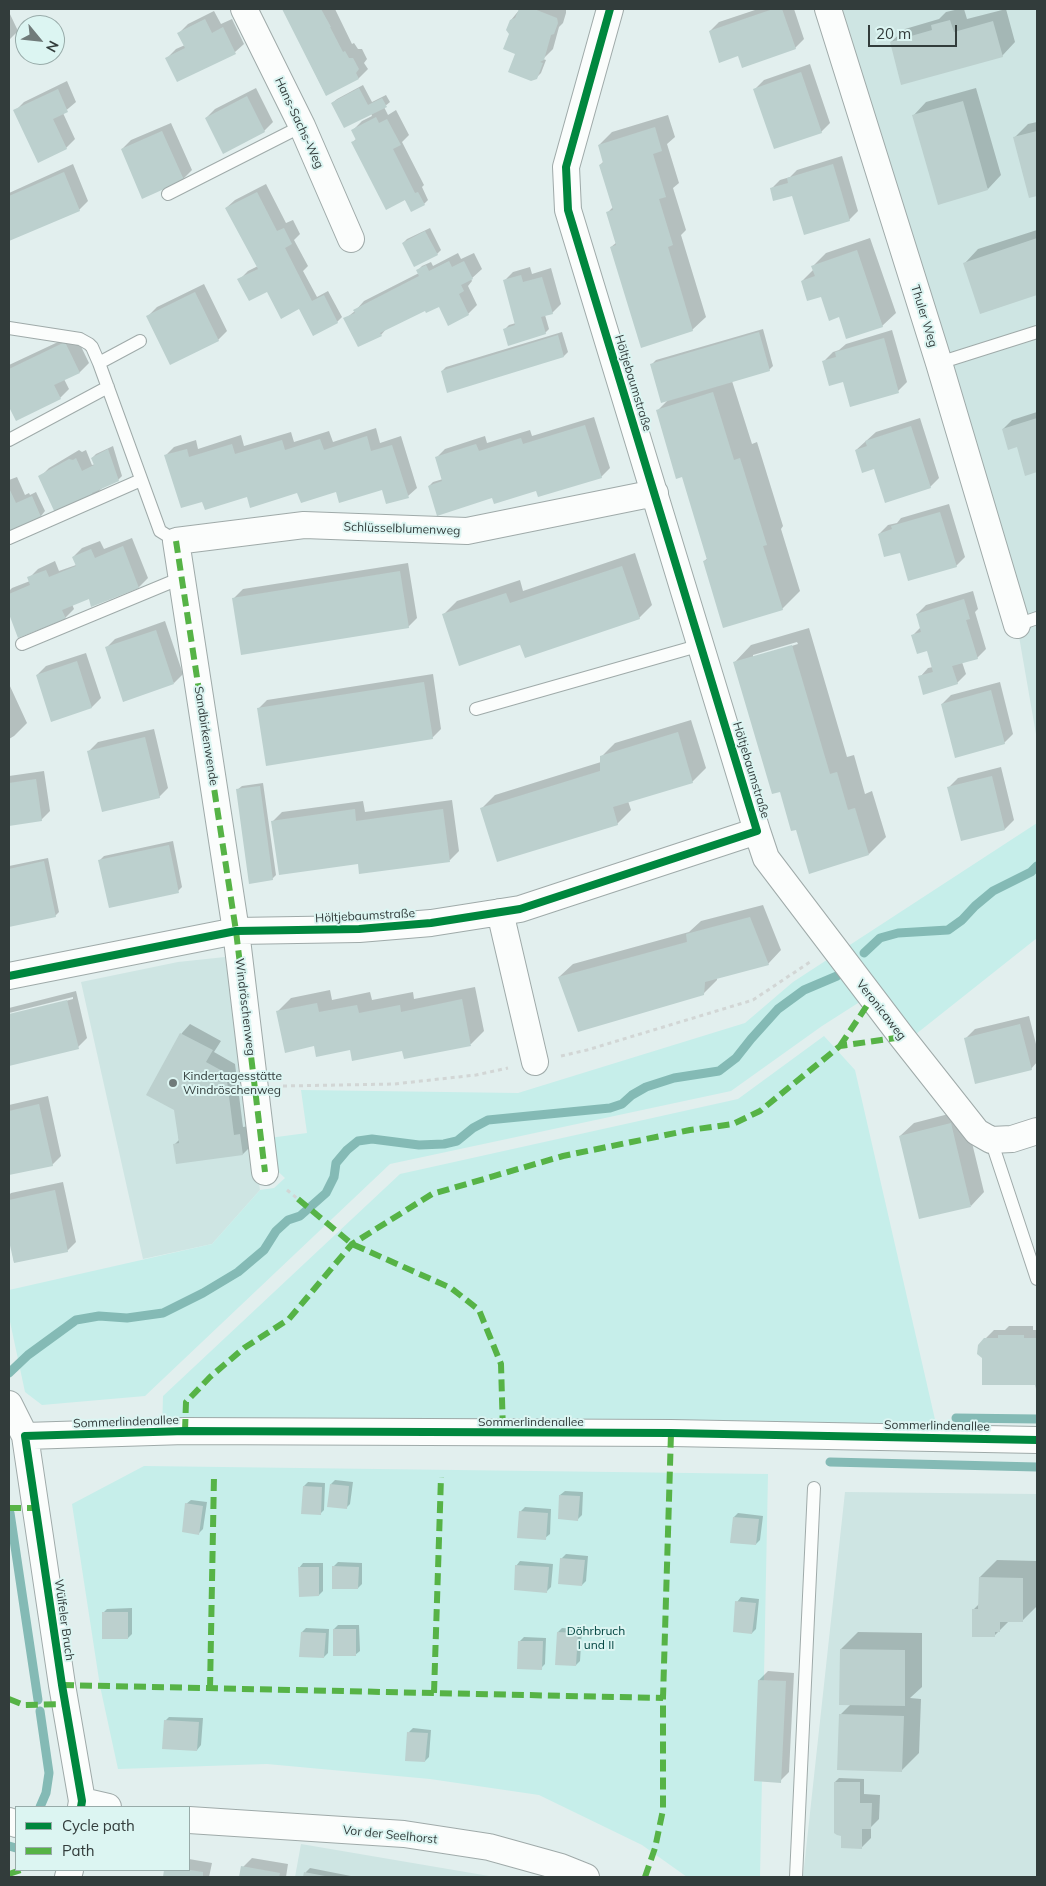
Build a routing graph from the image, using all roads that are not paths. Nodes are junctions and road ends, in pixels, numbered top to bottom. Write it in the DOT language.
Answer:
graph roads {
  1 [pos="244,9"];
  2 [pos="610,9"];
  3 [pos="828,9"];
  4 [pos="302,126"];
  5 [pos="168,194"];
  6 [pos="351,239"];
  7 [pos="9,328"];
  8 [pos="1037,332"];
  9 [pos="140,341"];
  10 [pos="100,363"];
  11 [pos="939,363"];
  12 [pos="108,387"];
  13 [pos="9,440"];
  14 [pos="141,480"];
  15 [pos="655,493"];
  16 [pos="9,538"];
  17 [pos="176,541"];
  18 [pos="181,578"];
  19 [pos="1027,622"];
  20 [pos="22,644"];
  21 [pos="701,646"];
  22 [pos="476,709"];
  23 [pos="757,831"];
  24 [pos="500,912"];
  25 [pos="236,932"];
  26 [pos="9,976"];
  27 [pos="534,1062"];
  28 [pos="1037,1131"];
  29 [pos="991,1140"];
  30 [pos="265,1172"];
  31 [pos="1037,1279"];
  32 [pos="9,1404"];
  33 [pos="26,1436"];
  34 [pos="1037,1440"];
  35 [pos="814,1488"];
  36 [pos="82,1804"];
  37 [pos="99,1806"];
  38 [pos="190,1820"];
  39 [pos="560,1872"];
  40 [pos="586,1877"];
  41 [pos="796,1877"];
  1 -- 4 [label="street, Hans-Sachs-Weg"];
  2 -- 15 [label="street, Höltjebaumstraße"];
  3 -- 11 [label="street, Thuler Weg"];
  4 -- 5 [label="lane"];
  4 -- 6 [label="street, Hans-Sachs-Weg"];
  7 -- 10 [label="lane"];
  8 -- 11 [label="lane"];
  9 -- 10 [label="lane"];
  10 -- 12 [label="lane"];
  11 -- 19 [label="street, Thuler Weg"];
  12 -- 13 [label="lane"];
  12 -- 14 [label="lane"];
  14 -- 16 [label="lane"];
  14 -- 17 [label="lane"];
  15 -- 17 [label="street, Schlüsselblumenweg"];
  15 -- 21 [label="street, Höltjebaumstraße"];
  17 -- 18 [label="street, Sandbirkenwende"];
  18 -- 20 [label="lane"];
  18 -- 25 [label="street, Sandbirkenwende"];
  21 -- 22 [label="lane"];
  21 -- 23 [label="street, Höltjebaumstraße"];
  23 -- 24 [label="street, Höltjebaumstraße"];
  23 -- 29 [label="street, Veronicaweg"];
  24 -- 25 [label="street, Höltjebaumstraße"];
  24 -- 27 [label="street"];
  25 -- 26 [label="street, Höltjebaumstraße"];
  25 -- 30 [label="street, Windröschenweg"];
  28 -- 29 [label="street"];
  29 -- 31 [label="lane"];
  32 -- 33 [label="street, Wülfeler Bruch"];
  33 -- 34 [label="street, Sommerlindenallee"];
  33 -- 36 [label="street, Wülfeler Bruch"];
  35 -- 41 [label="lane"];
  36 -- 37 [label="street"];
  38 -- 39 [label="street, Vor der Seelhorst"];
  39 -- 40 [label="street, Vor der Seelhorst"];
}
